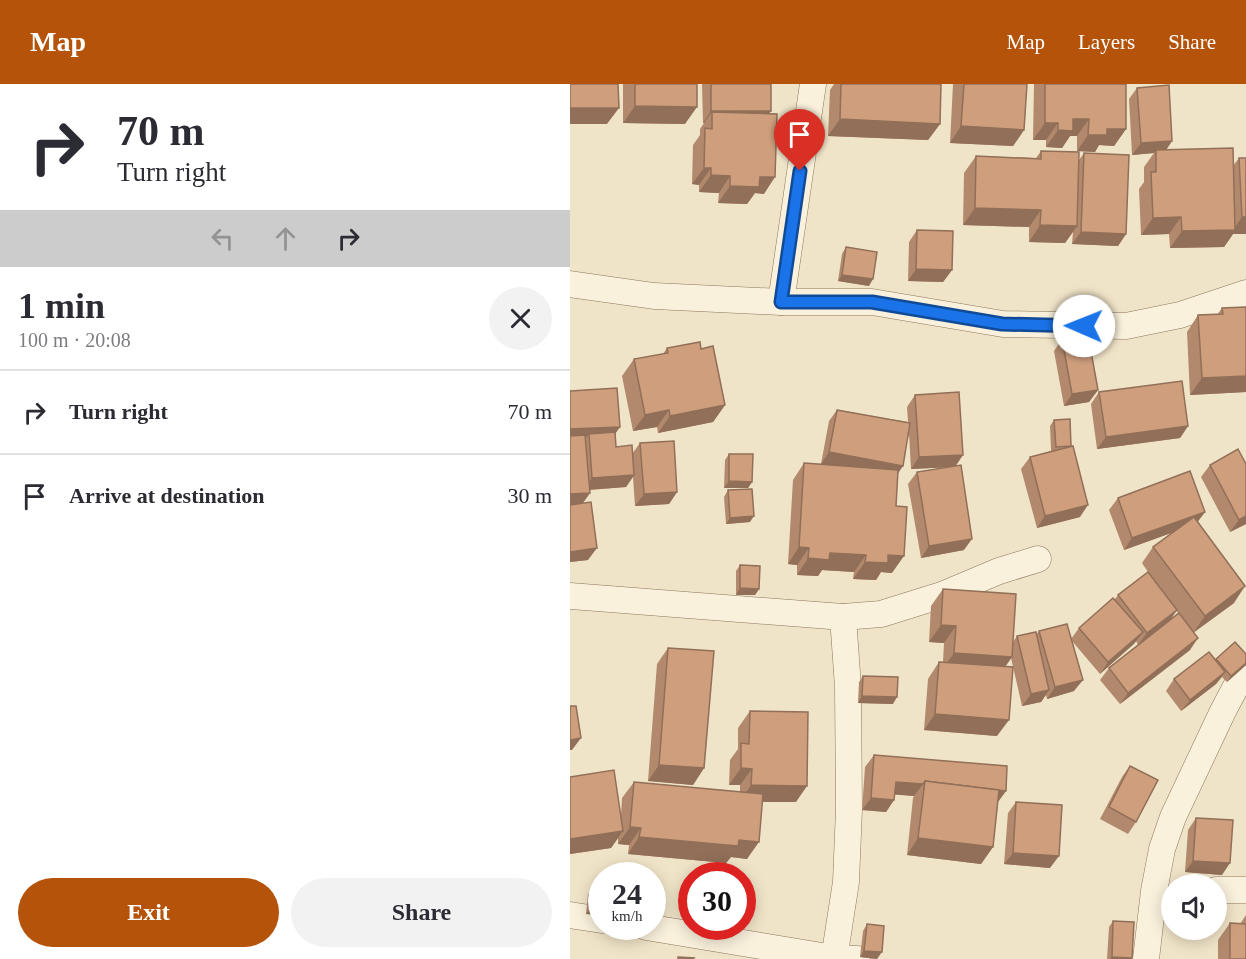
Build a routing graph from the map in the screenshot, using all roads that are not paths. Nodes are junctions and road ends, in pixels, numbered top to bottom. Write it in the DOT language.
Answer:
graph roads {
  1 [pos="813,84"];
  2 [pos="570,284"];
  3 [pos="1246,293"];
  4 [pos="781,302"];
  5 [pos="1038,560"];
  6 [pos="570,596"];
  7 [pos="843,617"];
  8 [pos="1246,674"];
  9 [pos="1162,874"];
  10 [pos="1227,890"];
  11 [pos="1246,890"];
  12 [pos="1161,895"];
  13 [pos="570,915"];
  14 [pos="588,918"];
  15 [pos="666,930"];
  16 [pos="842,959"];
  17 [pos="1146,959"];
  1 -- 4 [label="street"];
  2 -- 4 [label="street"];
  3 -- 4 [label="street"];
  5 -- 7 [label="street"];
  6 -- 7 [label="street"];
  7 -- 16 [label="street"];
  8 -- 9 [label="street"];
  10 -- 11 [label="street"];
  12 -- 17 [label="street"];
  13 -- 14 [label="street"];
  15 -- 16 [label="street"];
}
